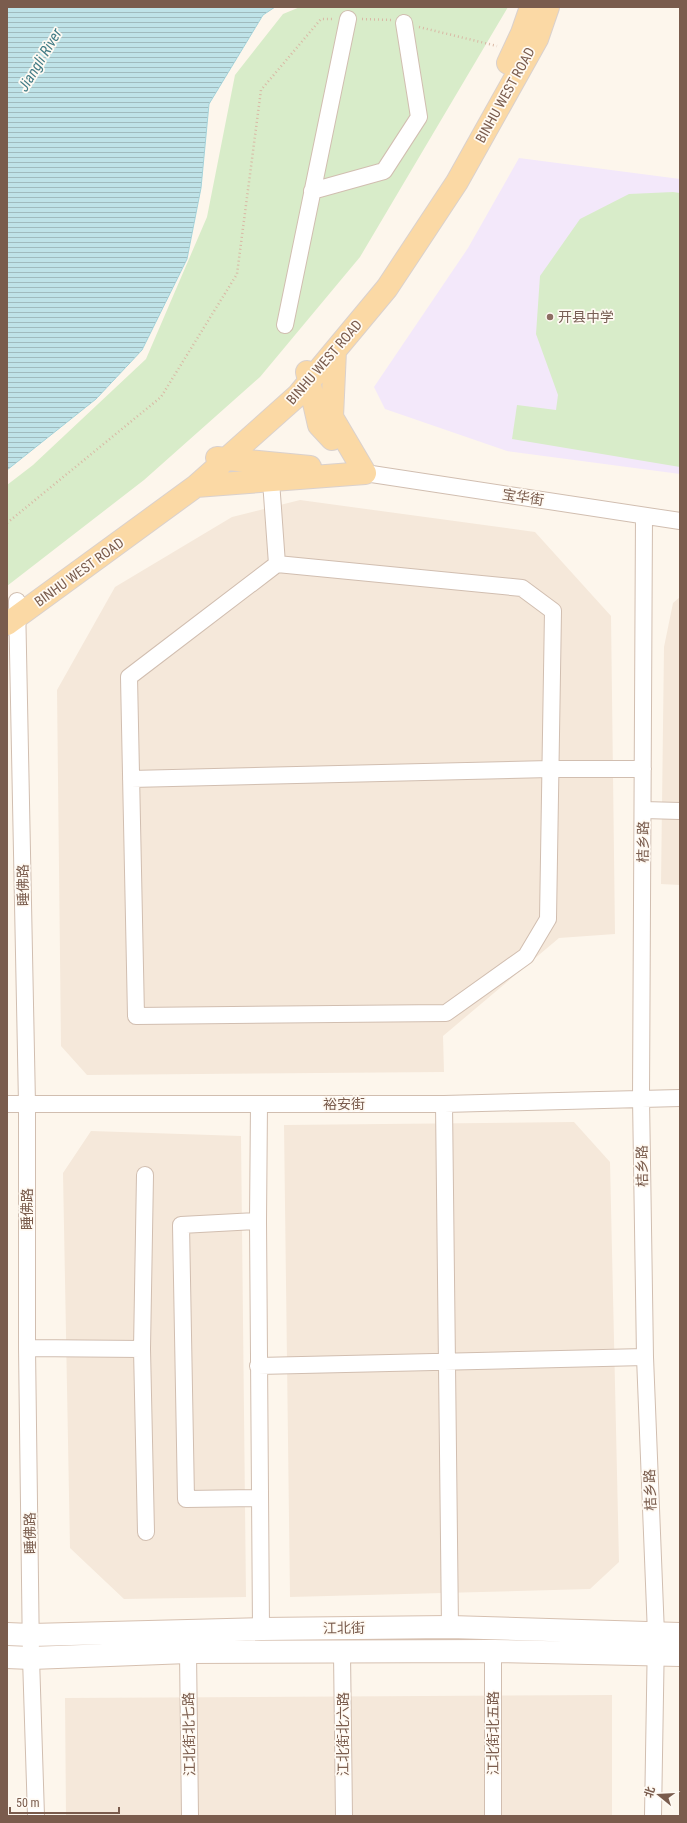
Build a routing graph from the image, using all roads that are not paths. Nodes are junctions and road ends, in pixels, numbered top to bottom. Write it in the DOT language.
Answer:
graph roads {
  1 [pos="531,7"];
  2 [pos="548,7"];
  3 [pos="348,19"];
  4 [pos="404,23"];
  5 [pos="524,41"];
  6 [pos="312,191"];
  7 [pos="285,325"];
  8 [pos="335,351"];
  9 [pos="308,375"];
  10 [pos="219,458"];
  11 [pos="365,473"];
  12 [pos="272,481"];
  13 [pos="196,486"];
  14 [pos="644,516"];
  15 [pos="680,521"];
  16 [pos="277,564"];
  17 [pos="12,613"];
  18 [pos="550,769"];
  19 [pos="643,769"];
  20 [pos="131,780"];
  21 [pos="644,810"];
  22 [pos="680,810"];
  23 [pos="641,1098"];
  24 [pos="680,1098"];
  25 [pos="7,1104"];
  26 [pos="27,1104"];
  27 [pos="259,1104"];
  28 [pos="444,1104"];
  29 [pos="145,1175"];
  30 [pos="258,1221"];
  31 [pos="27,1348"];
  32 [pos="142,1349"];
  33 [pos="645,1357"];
  34 [pos="446,1362"];
  35 [pos="258,1366"];
  36 [pos="259,1498"];
  37 [pos="146,1532"];
  38 [pos="450,1627"];
  39 [pos="261,1629"];
  40 [pos="7,1634"];
  41 [pos="680,1634"];
  42 [pos="32,1635"];
  43 [pos="655,1644"];
  44 [pos="493,1651"];
  45 [pos="188,1652"];
  46 [pos="342,1653"];
  47 [pos="680,1655"];
  48 [pos="7,1657"];
  49 [pos="31,1658"];
  50 [pos="36,1816"];
  51 [pos="190,1816"];
  52 [pos="344,1816"];
  53 [pos="493,1816"];
  54 [pos="653,1816"];
  1 -- 5 [label="main road"];
  2 -- 5 [label="main road"];
  3 -- 6 [label="street"];
  4 -- 6 [label="street"];
  5 -- 8 [label="main road, BINHU WEST ROAD"];
  5 -- 9 [label="main road, BINHU WEST ROAD"];
  6 -- 7 [label="street"];
  8 -- 9 [label="main road, BINHU WEST ROAD"];
  8 -- 11 [label="main road"];
  9 -- 10 [label="main road, BINHU WEST ROAD"];
  9 -- 11 [label="main road"];
  10 -- 11 [label="main road"];
  10 -- 13 [label="main road, BINHU WEST ROAD"];
  10 -- 17 [label="main road, BINHU WEST ROAD"];
  11 -- 12 [label="main road"];
  11 -- 14 [label="street, 宝华街"];
  12 -- 13 [label="main road"];
  12 -- 16 [label="street"];
  13 -- 17 [label="main road, BINHU WEST ROAD"];
  14 -- 15 [label="street, 宝华街"];
  14 -- 19 [label="street, 桔乡路"];
  16 -- 18 [label="street"];
  16 -- 20 [label="street"];
  17 -- 26 [label="street, 睡佛路"];
  18 -- 19 [label="street"];
  18 -- 20 [label="street"];
  18 -- 20 [label="street"];
  19 -- 21 [label="street, 桔乡路"];
  21 -- 22 [label="street"];
  21 -- 23 [label="street, 桔乡路"];
  23 -- 24 [label="street, 裕安街"];
  23 -- 28 [label="street, 裕安街"];
  23 -- 33 [label="street, 桔乡路"];
  25 -- 26 [label="street, 裕安街"];
  26 -- 27 [label="street, 裕安街"];
  26 -- 31 [label="street, 睡佛路"];
  27 -- 28 [label="street, 裕安街"];
  27 -- 30 [label="street"];
  28 -- 34 [label="street"];
  29 -- 32 [label="street"];
  30 -- 35 [label="street"];
  30 -- 36 [label="street"];
  31 -- 32 [label="street"];
  31 -- 42 [label="street, 睡佛路"];
  32 -- 37 [label="street"];
  33 -- 34 [label="street"];
  33 -- 43 [label="street, 桔乡路"];
  34 -- 35 [label="street"];
  34 -- 38 [label="street"];
  35 -- 36 [label="street"];
  36 -- 39 [label="street"];
  38 -- 39 [label="main road, 江北街"];
  38 -- 43 [label="main road, 江北街"];
  39 -- 42 [label="main road, 江北街"];
  40 -- 42 [label="main road, 江北街"];
  41 -- 43 [label="main road, 江北街"];
  42 -- 49 [label="street, 睡佛路"];
  43 -- 44 [label="main road, 江北街"];
  43 -- 47 [label="main road, 江北街"];
  43 -- 54 [label="street, 桔乡路"];
  44 -- 46 [label="main road, 江北街"];
  44 -- 53 [label="street, 江北街北五路"];
  45 -- 46 [label="main road, 江北街"];
  45 -- 49 [label="main road, 江北街"];
  45 -- 51 [label="street, 江北街北七路"];
  46 -- 52 [label="street, 江北街北六路"];
  48 -- 49 [label="main road, 江北街"];
  49 -- 50 [label="street, 睡佛路"];
}
